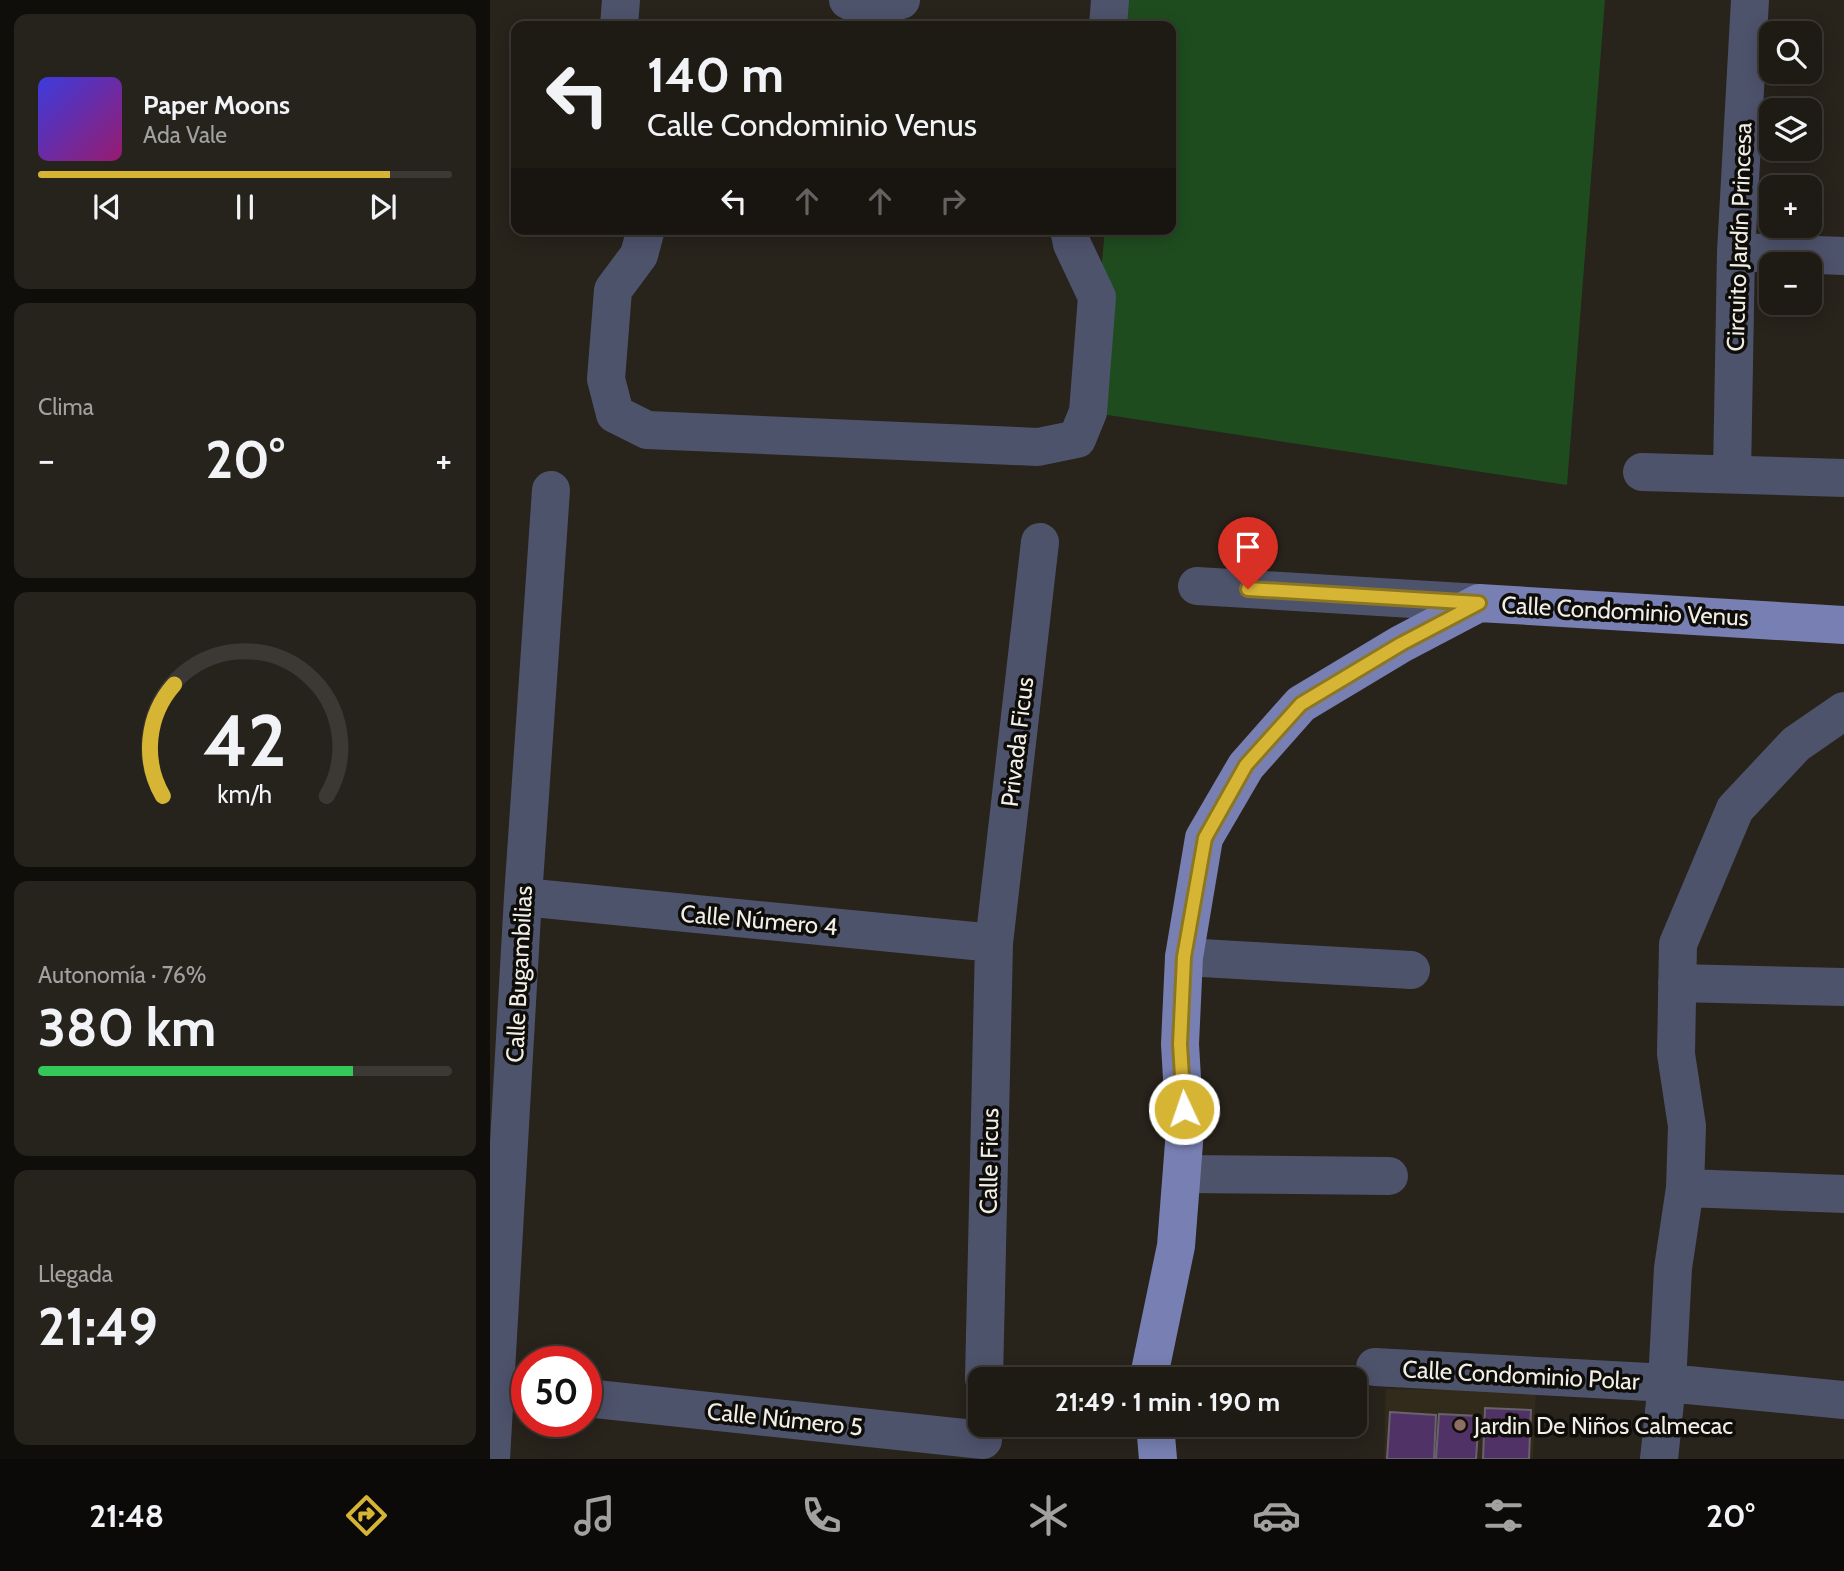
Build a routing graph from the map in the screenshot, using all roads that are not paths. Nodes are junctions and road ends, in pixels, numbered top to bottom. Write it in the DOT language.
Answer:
graph roads {
  1 [pos="621,0"];
  2 [pos="848,0"];
  3 [pos="901,0"];
  4 [pos="1110,0"];
  5 [pos="1750,0"];
  6 [pos="619,21"];
  7 [pos="1108,21"];
  8 [pos="644,235"];
  9 [pos="1070,235"];
  10 [pos="1736,252"];
  11 [pos="1844,256"];
  12 [pos="1642,472"];
  13 [pos="1732,474"];
  14 [pos="1844,478"];
  15 [pos="551,490"];
  16 [pos="1040,542"];
  17 [pos="1197,586"];
  18 [pos="1479,603"];
  19 [pos="1844,625"];
  20 [pos="1844,711"];
  21 [pos="523,897"];
  22 [pos="994,943"];
  23 [pos="1184,957"];
  24 [pos="1411,970"];
  25 [pos="1677,983"];
  26 [pos="1844,987"];
  27 [pos="1182,1174"];
  28 [pos="1389,1176"];
  29 [pos="1685,1188"];
  30 [pos="1844,1194"];
  31 [pos="512,1346"];
  32 [pos="984,1367"];
  33 [pos="1151,1367"];
  34 [pos="1375,1367"];
  35 [pos="1667,1383"];
  36 [pos="511,1390"];
  37 [pos="602,1400"];
  38 [pos="1844,1400"];
  39 [pos="1156,1437"];
  40 [pos="983,1441"];
  41 [pos="491,1459"];
  42 [pos="1158,1459"];
  43 [pos="1658,1459"];
  1 -- 6 [label="street"];
  2 -- 3 [label="street"];
  4 -- 7 [label="street"];
  5 -- 10 [label="street, Circuito Jardín Princesa"];
  8 -- 9 [label="street"];
  10 -- 11 [label="street"];
  10 -- 13 [label="street, Circuito Jardín Princesa"];
  12 -- 13 [label="street"];
  13 -- 14 [label="street"];
  15 -- 21 [label="street, Calle Bugambilias"];
  16 -- 22 [label="street, Privada Ficus"];
  17 -- 18 [label="street, Calle Condominio Venus"];
  18 -- 19 [label="main road, Calle Condominio Venus"];
  18 -- 23 [label="main road"];
  20 -- 25 [label="street"];
  21 -- 22 [label="street, Calle Número 4"];
  21 -- 31 [label="street, Calle Bugambilias"];
  22 -- 32 [label="street, Calle Ficus"];
  23 -- 24 [label="street"];
  23 -- 27 [label="main road"];
  25 -- 26 [label="street"];
  25 -- 29 [label="street"];
  27 -- 28 [label="street"];
  27 -- 33 [label="main road"];
  29 -- 30 [label="street"];
  29 -- 35 [label="street"];
  34 -- 35 [label="street, Calle Condominio Polar"];
  35 -- 38 [label="street, Calle Condominio Polar"];
  35 -- 43 [label="street"];
  36 -- 41 [label="street, Calle Bugambilias"];
  37 -- 40 [label="street, Calle Número 5"];
  39 -- 42 [label="main road"];
}
